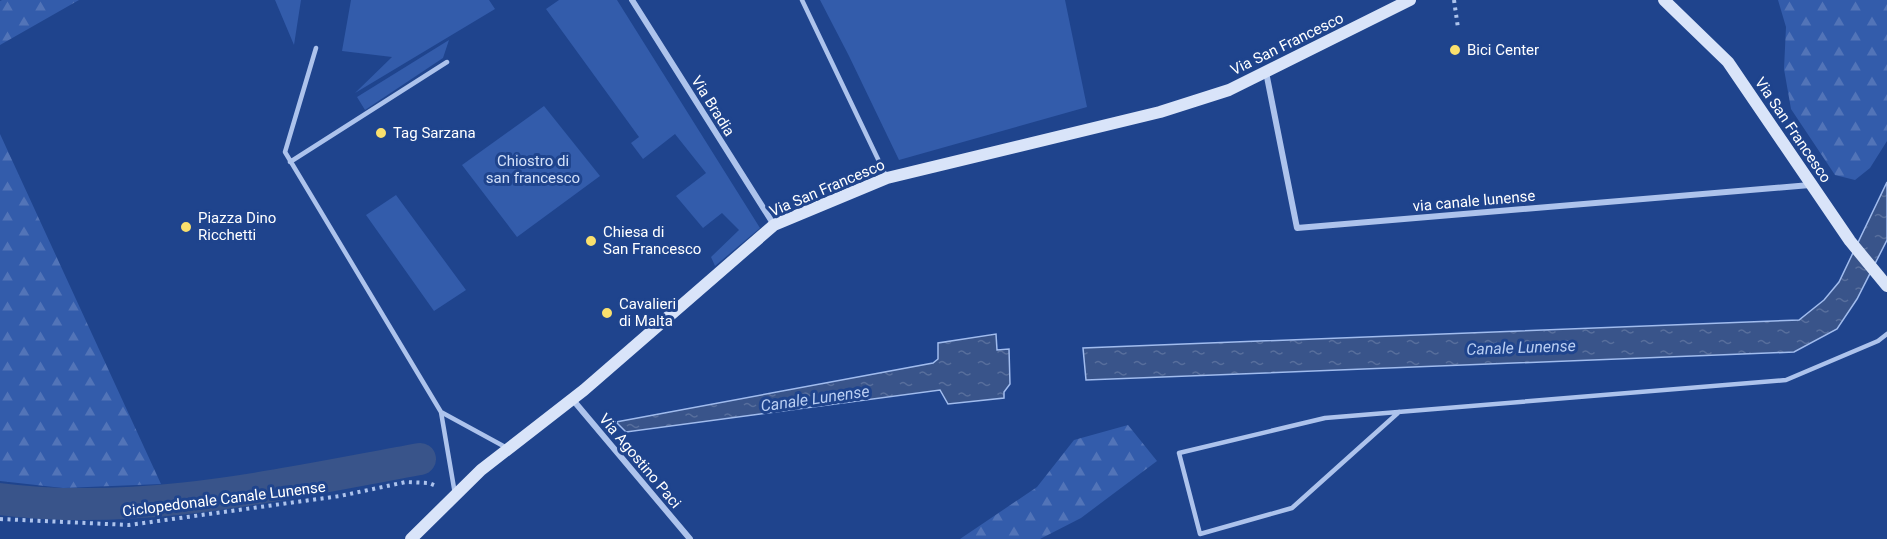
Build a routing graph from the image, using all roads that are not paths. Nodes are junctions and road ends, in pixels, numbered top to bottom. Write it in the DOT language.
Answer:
graph roads {
  1 [pos="632,0"];
  2 [pos="802,0"];
  3 [pos="1410,0"];
  4 [pos="1664,0"];
  5 [pos="316,48"];
  6 [pos="447,62"];
  7 [pos="1266,72"];
  8 [pos="290,162"];
  9 [pos="886,178"];
  10 [pos="1811,184"];
  11 [pos="774,225"];
  12 [pos="1887,286"];
  13 [pos="1887,334"];
  14 [pos="572,399"];
  15 [pos="441,412"];
  16 [pos="1399,412"];
  17 [pos="508,449"];
  18 [pos="455,494"];
  19 [pos="411,539"];
  20 [pos="690,539"];
  1 -- 11 [label="street, Via Bradia"];
  2 -- 9 [label="lane"];
  3 -- 7 [label="street, Via San Francesco"];
  4 -- 10 [label="street, Via San Francesco"];
  5 -- 8 [label="lane"];
  6 -- 8 [label="lane"];
  7 -- 9 [label="street, Via San Francesco"];
  7 -- 10 [label="street, via canale lunense"];
  8 -- 15 [label="lane"];
  9 -- 11 [label="street, Via San Francesco"];
  10 -- 12 [label="street, Via San Francesco"];
  11 -- 14 [label="street, Via San Francesco"];
  13 -- 16 [label="lane"];
  14 -- 17 [label="street, Via San Francesco"];
  14 -- 20 [label="street, Via Agostino Paci"];
  15 -- 17 [label="lane"];
  15 -- 18 [label="lane"];
  16 -- 16 [label="lane"];
  17 -- 18 [label="street, Via San Francesco"];
  18 -- 19 [label="street, Via San Francesco"];
}
